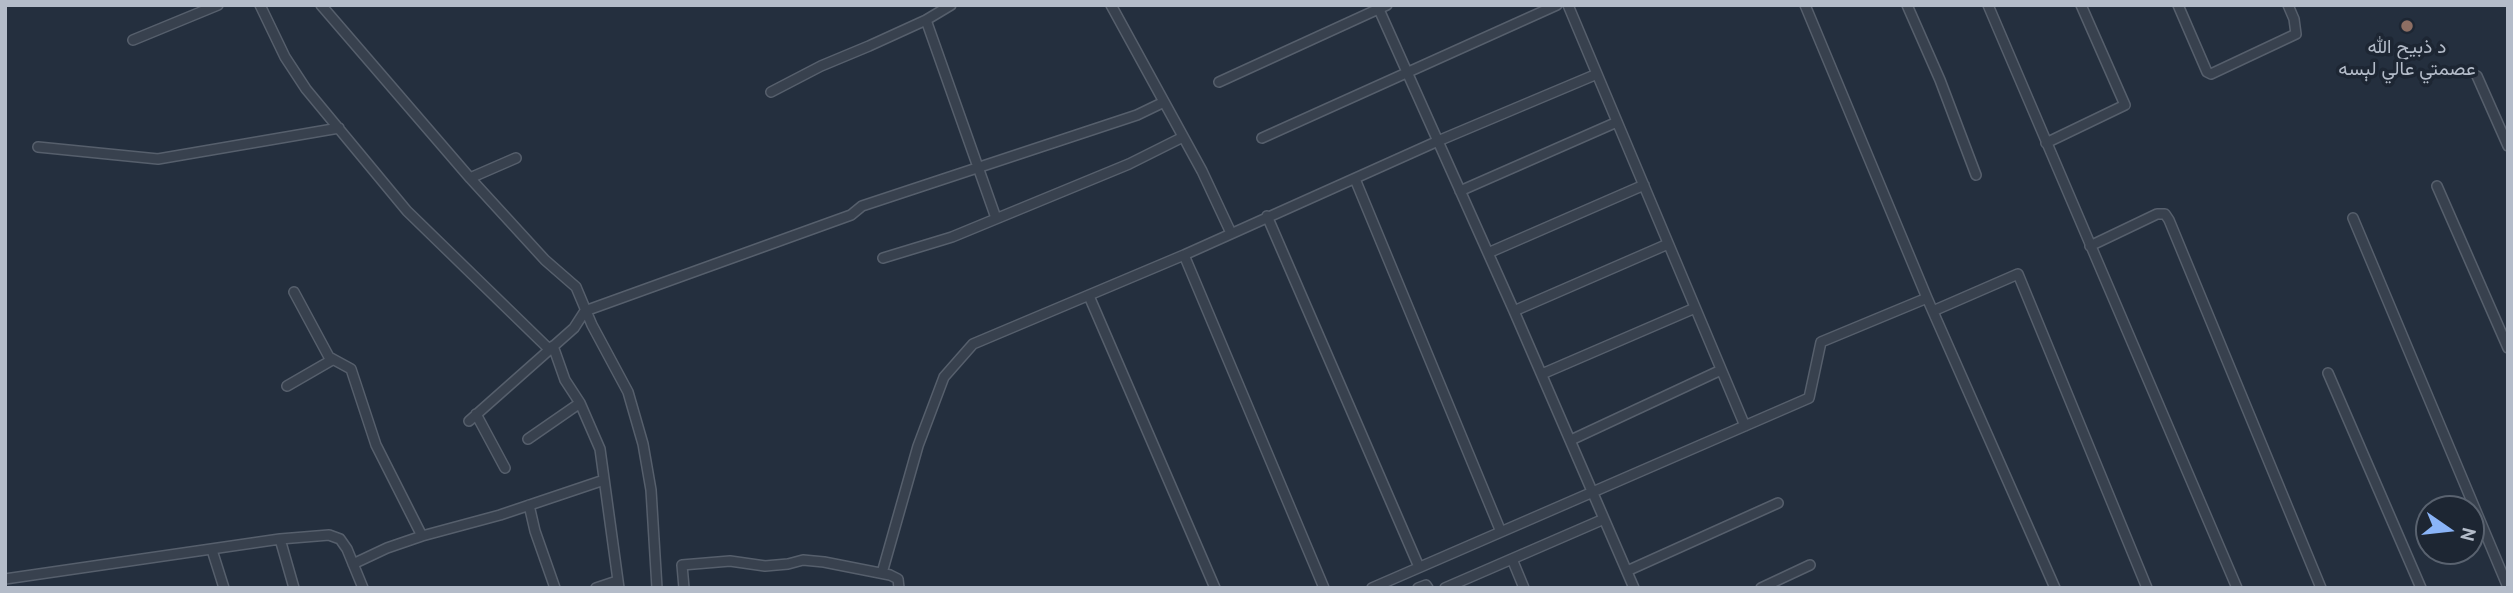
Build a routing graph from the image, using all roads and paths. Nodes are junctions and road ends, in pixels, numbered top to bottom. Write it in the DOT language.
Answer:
graph roads {
  1 [pos="218,5"];
  2 [pos="260,5"];
  3 [pos="321,5"];
  4 [pos="951,5"];
  5 [pos="1111,5"];
  6 [pos="1557,5"];
  7 [pos="1568,5"];
  8 [pos="1805,5"];
  9 [pos="1907,5"];
  10 [pos="1988,5"];
  11 [pos="2081,5"];
  12 [pos="2178,5"];
  13 [pos="2288,5"];
  14 [pos="1381,6"];
  15 [pos="926,20"];
  16 [pos="133,40"];
  17 [pos="1408,74"];
  18 [pos="1597,74"];
  19 [pos="2477,76"];
  20 [pos="1219,82"];
  21 [pos="771,92"];
  22 [pos="1164,102"];
  23 [pos="1617,122"];
  24 [pos="339,128"];
  25 [pos="1183,137"];
  26 [pos="1262,138"];
  27 [pos="1438,141"];
  28 [pos="2046,143"];
  29 [pos="2508,146"];
  30 [pos="38,147"];
  31 [pos="516,158"];
  32 [pos="978,167"];
  33 [pos="1976,175"];
  34 [pos="470,178"];
  35 [pos="1355,179"];
  36 [pos="1644,185"];
  37 [pos="2437,186"];
  38 [pos="1460,191"];
  39 [pos="1267,216"];
  40 [pos="996,218"];
  41 [pos="2353,218"];
  42 [pos="1231,233"];
  43 [pos="1668,244"];
  44 [pos="2090,246"];
  45 [pos="1488,253"];
  46 [pos="1184,255"];
  47 [pos="883,258"];
  48 [pos="294,292"];
  49 [pos="1089,296"];
  50 [pos="1927,298"];
  51 [pos="1695,308"];
  52 [pos="1933,310"];
  53 [pos="585,311"];
  54 [pos="1514,311"];
  55 [pos="551,348"];
  56 [pos="2508,348"];
  57 [pos="332,360"];
  58 [pos="1721,370"];
  59 [pos="2328,373"];
  60 [pos="1542,374"];
  61 [pos="287,386"];
  62 [pos="580,403"];
  63 [pos="1745,426"];
  64 [pos="528,439"];
  65 [pos="1571,440"];
  66 [pos="505,468"];
  67 [pos="604,480"];
  68 [pos="1593,492"];
  69 [pos="1778,503"];
  70 [pos="529,505"];
  71 [pos="1604,519"];
  72 [pos="1501,532"];
  73 [pos="422,536"];
  74 [pos="280,539"];
  75 [pos="212,550"];
  76 [pos="1512,559"];
  77 [pos="353,564"];
  78 [pos="1810,565"];
  79 [pos="1419,567"];
  80 [pos="1627,571"];
  81 [pos="882,573"];
  82 [pos="5,579"];
  83 [pos="618,584"];
  84 [pos="2507,585"];
  85 [pos="224,588"];
  86 [pos="294,588"];
  87 [pos="363,588"];
  88 [pos="555,588"];
  89 [pos="596,588"];
  90 [pos="657,588"];
  91 [pos="684,588"];
  92 [pos="899,588"];
  93 [pos="1214,588"];
  94 [pos="1324,588"];
  95 [pos="1371,588"];
  96 [pos="1418,588"];
  97 [pos="1428,588"];
  98 [pos="1445,588"];
  99 [pos="1524,588"];
  100 [pos="1634,588"];
  101 [pos="1761,588"];
  102 [pos="2055,588"];
  103 [pos="2147,588"];
  104 [pos="2237,588"];
  105 [pos="2321,588"];
  106 [pos="2421,588"];
  107 [pos="2501,588"];
  1 -- 16 [label="street"];
  2 -- 24 [label="street"];
  3 -- 34 [label="street"];
  4 -- 15 [label="street"];
  5 -- 22 [label="street"];
  6 -- 17 [label="street"];
  7 -- 18 [label="street"];
  8 -- 50 [label="street"];
  9 -- 33 [label="street"];
  10 -- 28 [label="street"];
  11 -- 28 [label="street"];
  12 -- 13 [label="street"];
  14 -- 17 [label="street"];
  14 -- 20 [label="street"];
  15 -- 21 [label="street"];
  15 -- 32 [label="street"];
  17 -- 26 [label="street"];
  17 -- 27 [label="street"];
  18 -- 23 [label="street"];
  18 -- 27 [label="street"];
  19 -- 29 [label="street"];
  22 -- 25 [label="street"];
  22 -- 32 [label="street"];
  23 -- 36 [label="street"];
  23 -- 38 [label="street"];
  24 -- 30 [label="street"];
  24 -- 55 [label="street"];
  25 -- 40 [label="street"];
  25 -- 42 [label="street"];
  27 -- 35 [label="street"];
  27 -- 38 [label="street"];
  28 -- 44 [label="street"];
  31 -- 34 [label="street"];
  32 -- 40 [label="street"];
  32 -- 53 [label="street"];
  34 -- 53 [label="street"];
  35 -- 39 [label="street"];
  35 -- 72 [label="street"];
  36 -- 43 [label="street"];
  36 -- 45 [label="street"];
  37 -- 56 [label="street"];
  38 -- 45 [label="street"];
  39 -- 42 [label="street"];
  39 -- 79 [label="street"];
  40 -- 47 [label="street"];
  41 -- 84 [label="street"];
  42 -- 46 [label="street"];
  43 -- 51 [label="street"];
  43 -- 54 [label="street"];
  44 -- 104 [label="street"];
  44 -- 105 [label="street"];
  45 -- 54 [label="street"];
  46 -- 49 [label="street"];
  46 -- 94 [label="street"];
  48 -- 57 [label="street"];
  49 -- 81 [label="street"];
  49 -- 93 [label="street"];
  50 -- 52 [label="street"];
  50 -- 63 [label="street"];
  51 -- 58 [label="street"];
  51 -- 60 [label="street"];
  52 -- 102 [label="street"];
  52 -- 103 [label="street"];
  53 -- 55 [label="street"];
  53 -- 90 [label="street"];
  54 -- 60 [label="street"];
  55 -- 62 [label="street"];
  55 -- 66 [label="street"];
  57 -- 61 [label="street"];
  57 -- 73 [label="street"];
  58 -- 63 [label="street"];
  58 -- 65 [label="street"];
  59 -- 106 [label="street"];
  60 -- 65 [label="street"];
  62 -- 64 [label="street"];
  62 -- 67 [label="street"];
  63 -- 68 [label="street"];
  65 -- 68 [label="street"];
  67 -- 70 [label="street"];
  67 -- 83 [label="street"];
  68 -- 71 [label="street"];
  68 -- 72 [label="street"];
  69 -- 80 [label="street"];
  70 -- 73 [label="street"];
  70 -- 88 [label="street"];
  71 -- 76 [label="street"];
  71 -- 80 [label="street"];
  72 -- 79 [label="street"];
  73 -- 77 [label="street"];
  74 -- 75 [label="street"];
  74 -- 77 [label="street"];
  74 -- 86 [label="street"];
  75 -- 82 [label="street"];
  75 -- 85 [label="street"];
  76 -- 98 [label="street"];
  76 -- 99 [label="street"];
  77 -- 87 [label="street"];
  78 -- 101 [label="street"];
  79 -- 95 [label="street"];
  80 -- 100 [label="street"];
  81 -- 91 [label="street"];
  81 -- 92 [label="street"];
  83 -- 89 [label="street"];
  84 -- 107 [label="street"];
  96 -- 97 [label="street"];
}
